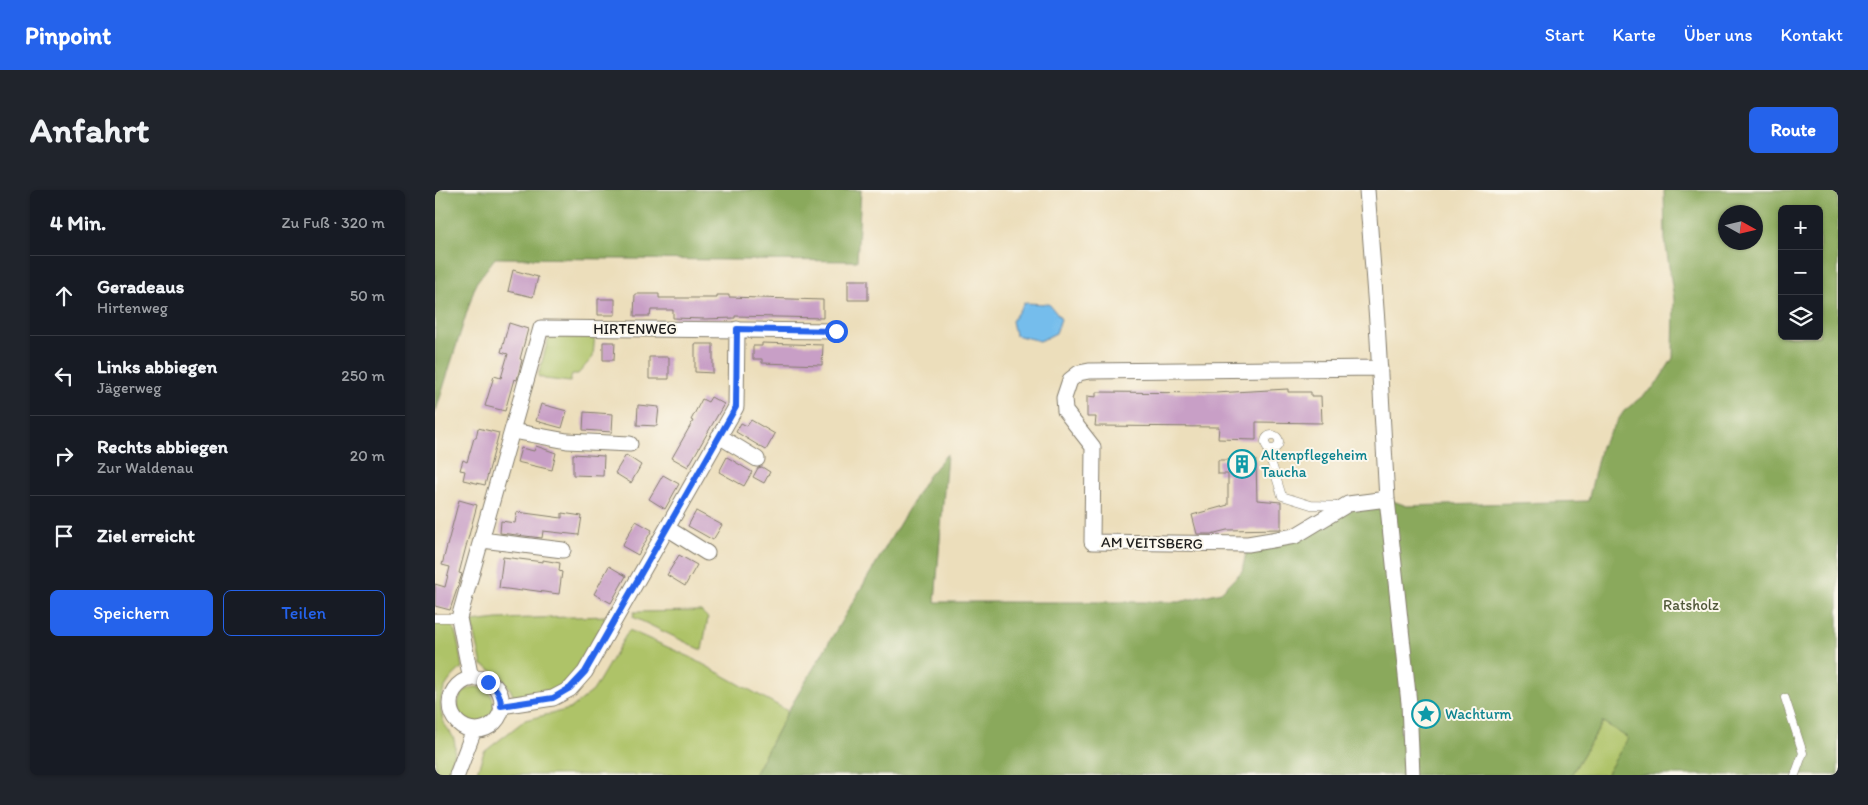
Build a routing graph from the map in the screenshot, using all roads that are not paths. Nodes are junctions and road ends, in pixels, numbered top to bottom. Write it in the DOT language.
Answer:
graph roads {
  1 [pos="1367,190"];
  2 [pos="737,329"];
  3 [pos="836,331"];
  4 [pos="1380,368"];
  5 [pos="513,431"];
  6 [pos="719,436"];
  7 [pos="630,444"];
  8 [pos="1266,445"];
  9 [pos="757,459"];
  10 [pos="1387,499"];
  11 [pos="1343,506"];
  12 [pos="667,528"];
  13 [pos="482,540"];
  14 [pos="563,550"];
  15 [pos="707,553"];
  16 [pos="435,618"];
  17 [pos="459,618"];
  18 [pos="471,679"];
  19 [pos="1785,698"];
  20 [pos="501,706"];
  21 [pos="474,730"];
  22 [pos="457,775"];
  23 [pos="1412,775"];
  24 [pos="1795,775"];
  1 -- 4 [label="street"];
  2 -- 3 [label="street, HIRTENWEG"];
  2 -- 5 [label="street, HIRTENWEG"];
  2 -- 6 [label="street"];
  4 -- 10 [label="street"];
  4 -- 11 [label="street, AM VEITSBERG"];
  5 -- 7 [label="street"];
  5 -- 13 [label="street, HIRTENWEG"];
  6 -- 9 [label="street"];
  6 -- 12 [label="street"];
  8 -- 11 [label="lane"];
  10 -- 11 [label="street, AM VEITSBERG"];
  10 -- 23 [label="street"];
  12 -- 15 [label="street"];
  12 -- 20 [label="street"];
  13 -- 14 [label="street"];
  13 -- 17 [label="street, HIRTENWEG"];
  16 -- 17 [label="lane"];
  17 -- 18 [label="street, HIRTENWEG"];
  18 -- 20 [label="street"];
  18 -- 21 [label="street"];
  19 -- 24 [label="lane"];
  20 -- 21 [label="street"];
  21 -- 22 [label="street"];
}
